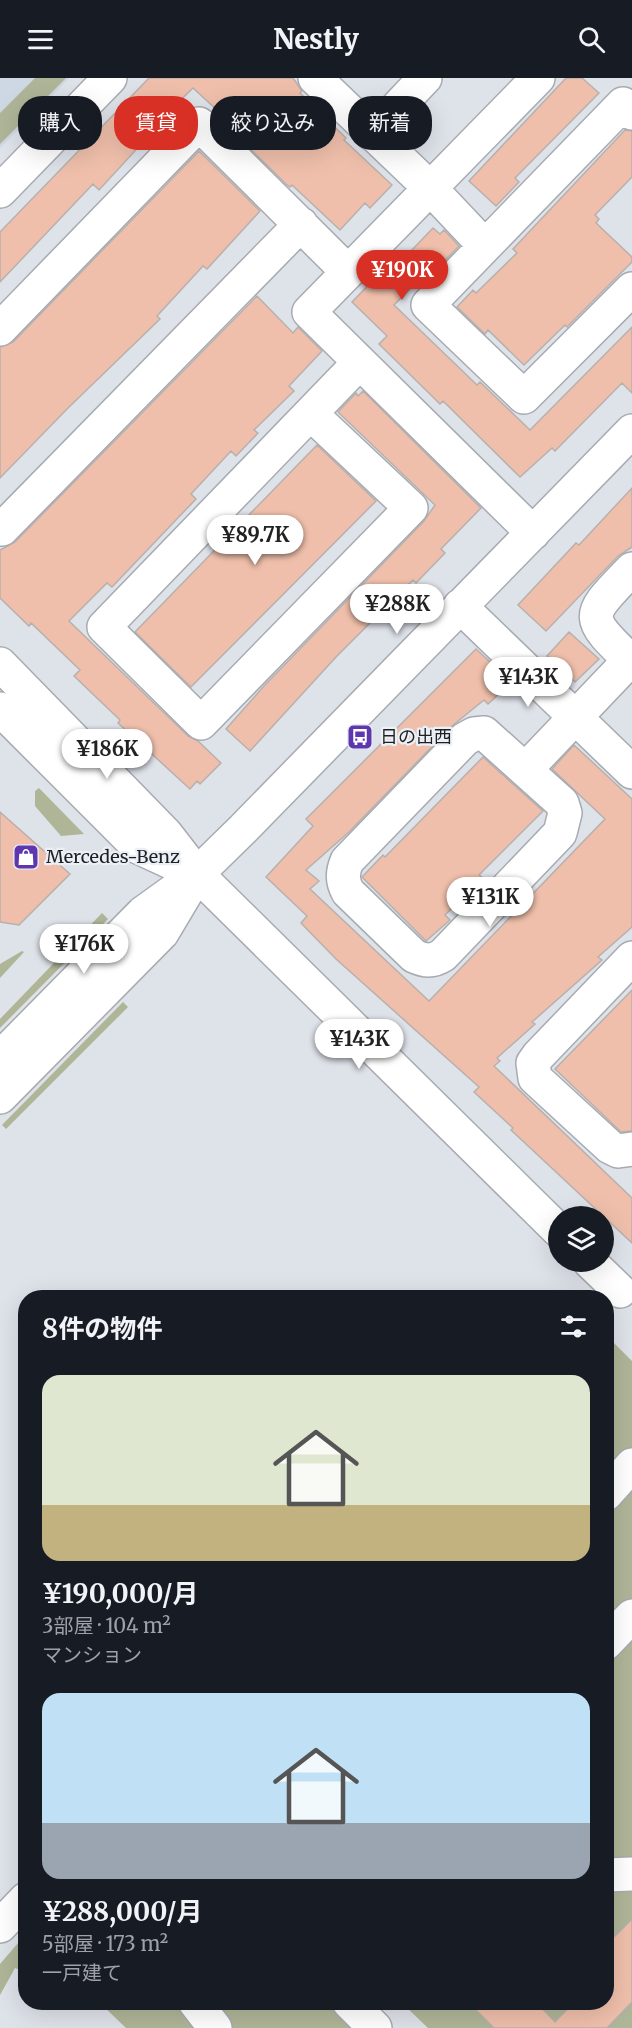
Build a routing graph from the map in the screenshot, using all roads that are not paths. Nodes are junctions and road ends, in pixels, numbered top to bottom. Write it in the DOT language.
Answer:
graph roads {
  1 [pos="110,78"];
  2 [pos="315,78"];
  3 [pos="425,78"];
  4 [pos="538,78"];
  5 [pos="408,96"];
  6 [pos="348,110"];
  7 [pos="632,113"];
  8 [pos="389,150"];
  9 [pos="431,189"];
  10 [pos="0,190"];
  11 [pos="301,224"];
  12 [pos="484,245"];
  13 [pos="347,271"];
  14 [pos="632,289"];
  15 [pos="0,329"];
  16 [pos="359,363"];
  17 [pos="311,414"];
  18 [pos="632,431"];
  19 [pos="0,527"];
  20 [pos="533,532"];
  21 [pos="632,569"];
  22 [pos="460,606"];
  23 [pos="631,661"];
  24 [pos="0,664"];
  25 [pos="0,710"];
  26 [pos="574,717"];
  27 [pos="526,769"];
  28 [pos="632,772"];
  29 [pos="197,874"];
  30 [pos="632,958"];
  31 [pos="0,1058"];
  32 [pos="0,1097"];
  33 [pos="632,1149"];
  34 [pos="548,1220"];
  35 [pos="600,1272"];
  36 [pos="619,1292"];
  37 [pos="632,1465"];
  38 [pos="614,1485"];
  39 [pos="632,1616"];
  40 [pos="614,1635"];
  41 [pos="632,1874"];
  42 [pos="614,1875"];
  43 [pos="18,1907"];
  44 [pos="0,1926"];
  45 [pos="201,2010"];
  46 [pos="357,2010"];
  47 [pos="216,2028"];
  48 [pos="375,2028"];
  1 -- 10 [label="street"];
  2 -- 6 [label="street"];
  3 -- 5 [label="street"];
  4 -- 9 [label="street"];
  7 -- 12 [label="street"];
  8 -- 9 [label="street"];
  9 -- 12 [label="street"];
  9 -- 13 [label="street"];
  11 -- 13 [label="street"];
  11 -- 15 [label="street"];
  11 -- 19 [label="street"];
  12 -- 14 [label="street"];
  13 -- 16 [label="street"];
  16 -- 17 [label="street"];
  16 -- 20 [label="street"];
  17 -- 17 [label="street"];
  18 -- 20 [label="street"];
  20 -- 22 [label="street"];
  21 -- 23 [label="street"];
  22 -- 26 [label="street"];
  22 -- 29 [label="street"];
  23 -- 26 [label="street"];
  24 -- 29 [label="street"];
  25 -- 29 [label="street"];
  26 -- 27 [label="street"];
  26 -- 28 [label="street"];
  27 -- 27 [label="street"];
  29 -- 31 [label="street"];
  29 -- 32 [label="street"];
  29 -- 34 [label="street"];
  30 -- 33 [label="street"];
  35 -- 36 [label="street"];
  37 -- 38 [label="street"];
  39 -- 40 [label="street"];
  41 -- 42 [label="street"];
  43 -- 44 [label="street"];
  45 -- 47 [label="street"];
  46 -- 48 [label="street"];
}
